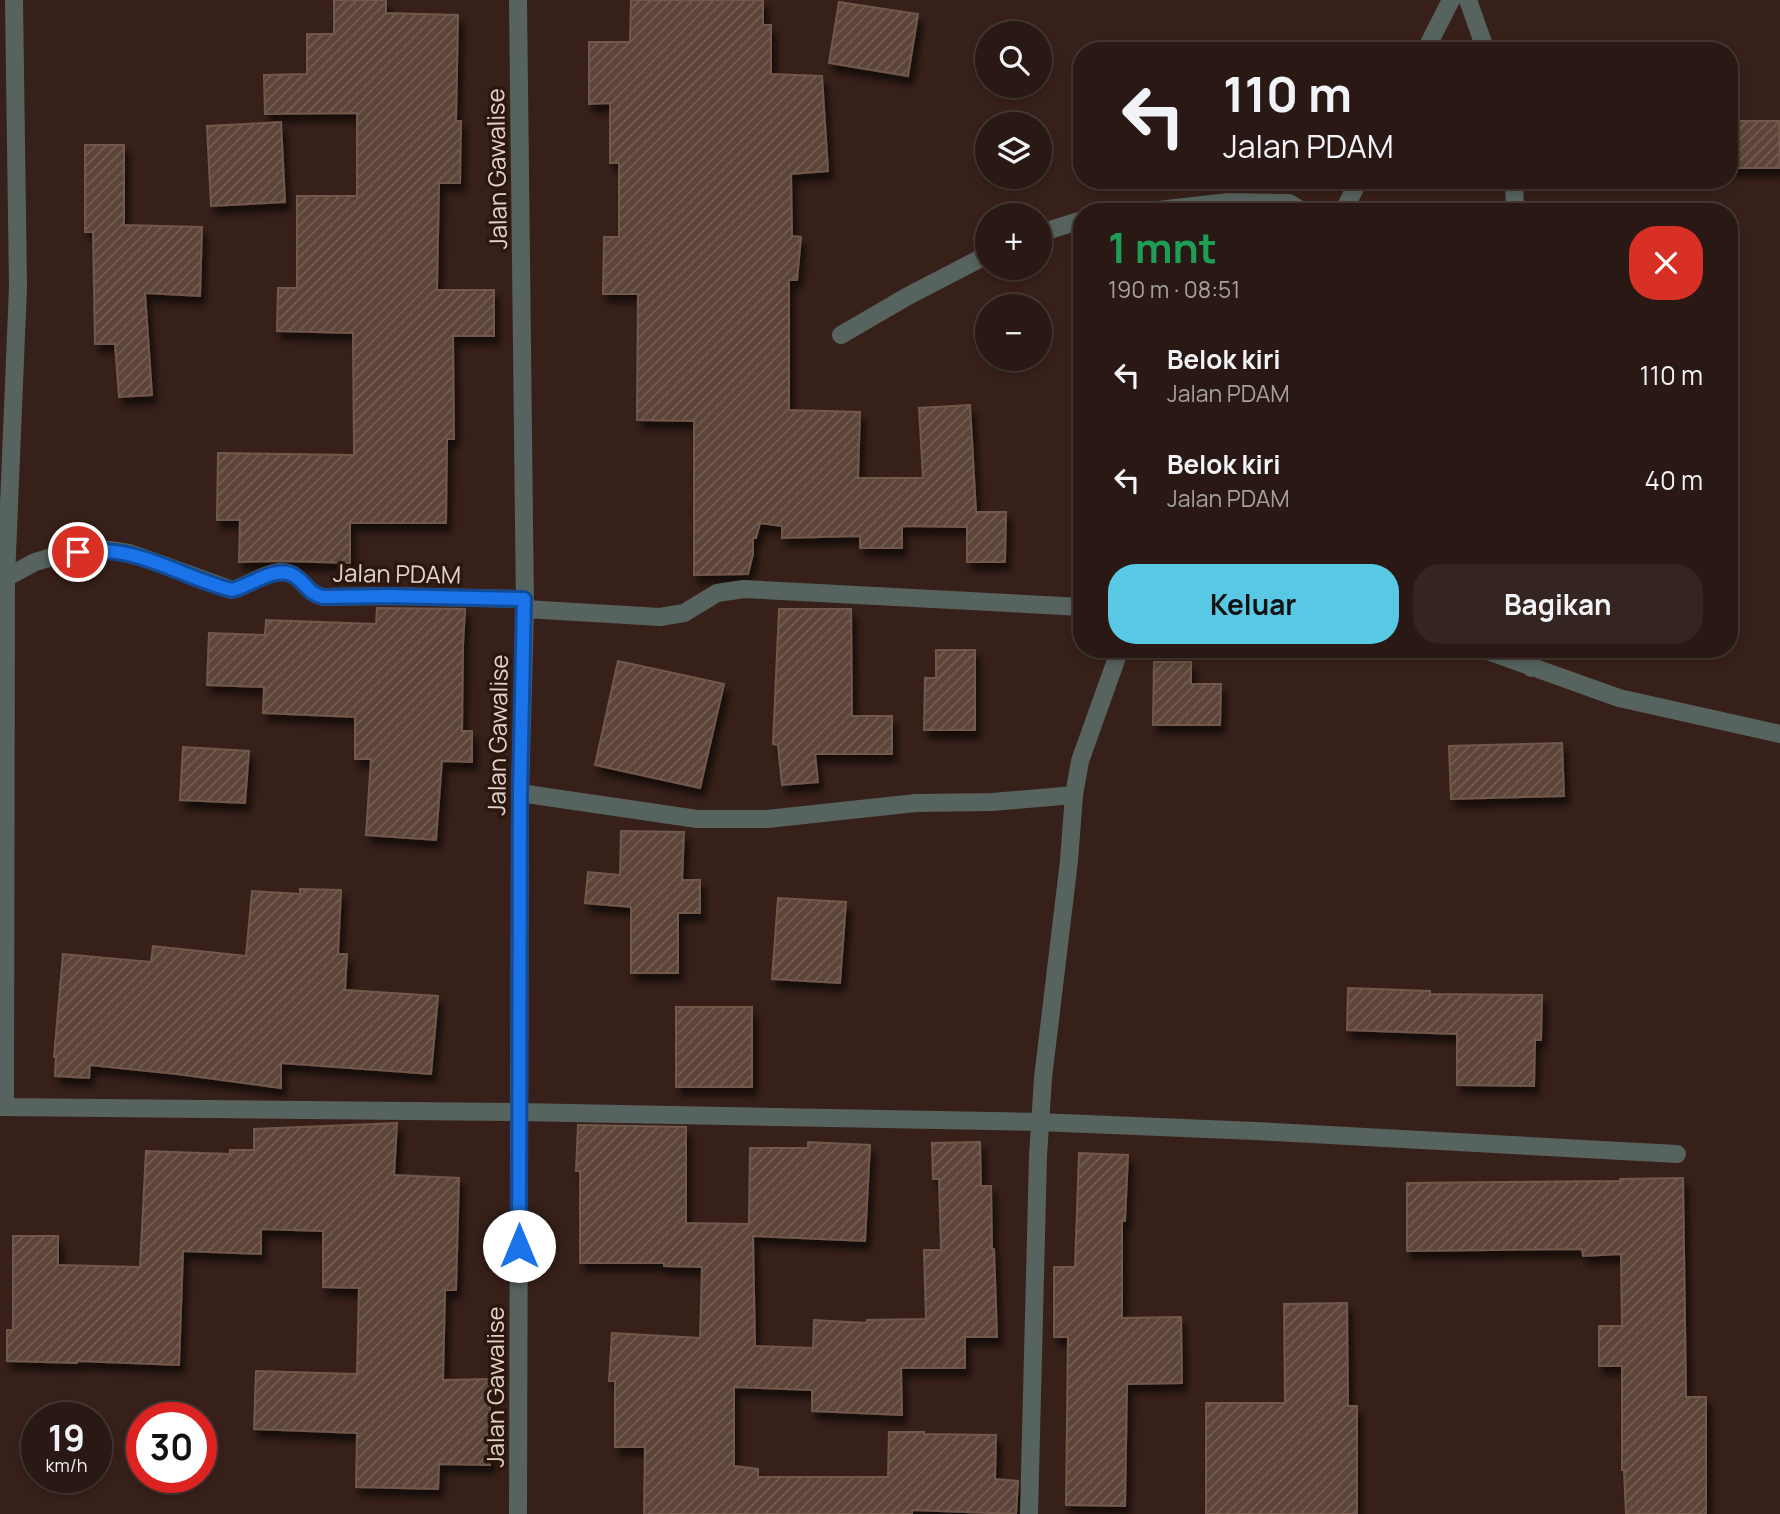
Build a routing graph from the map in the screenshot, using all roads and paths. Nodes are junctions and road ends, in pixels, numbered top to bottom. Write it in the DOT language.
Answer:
graph roads {
  1 [pos="14,0"];
  2 [pos="518,0"];
  3 [pos="1451,0"];
  4 [pos="1468,0"];
  5 [pos="1430,42"];
  6 [pos="1483,42"];
  7 [pos="1219,203"];
  8 [pos="1289,203"];
  9 [pos="1073,223"];
  10 [pos="1052,229"];
  11 [pos="975,262"];
  12 [pos="841,335"];
  13 [pos="3,580"];
  14 [pos="525,604"];
  15 [pos="1073,607"];
  16 [pos="1117,658"];
  17 [pos="1505,658"];
  18 [pos="1531,658"];
  19 [pos="1531,668"];
  20 [pos="1780,734"];
  21 [pos="520,793"];
  22 [pos="1074,795"];
  23 [pos="2,1107"];
  24 [pos="519,1112"];
  25 [pos="1039,1122"];
  26 [pos="1676,1154"];
  27 [pos="519,1514"];
  28 [pos="1029,1514"];
  1 -- 13 [label="street"];
  2 -- 14 [label="street, Jalan Gawalise"];
  3 -- 5 [label="street"];
  4 -- 6 [label="street"];
  7 -- 8 [label="street"];
  9 -- 10 [label="street"];
  11 -- 12 [label="street"];
  13 -- 14 [label="street, Jalan PDAM"];
  13 -- 23 [label="street"];
  14 -- 15 [label="street, Jalan PDAM"];
  14 -- 21 [label="street, Jalan Gawalise"];
  16 -- 22 [label="street"];
  17 -- 19 [label="street"];
  18 -- 19 [label="street"];
  19 -- 20 [label="street"];
  21 -- 22 [label="street"];
  21 -- 24 [label="street, Jalan Gawalise"];
  22 -- 25 [label="street"];
  23 -- 24 [label="street"];
  24 -- 25 [label="street"];
  24 -- 27 [label="street, Jalan Gawalise"];
  25 -- 26 [label="street"];
  25 -- 28 [label="street"];
}
